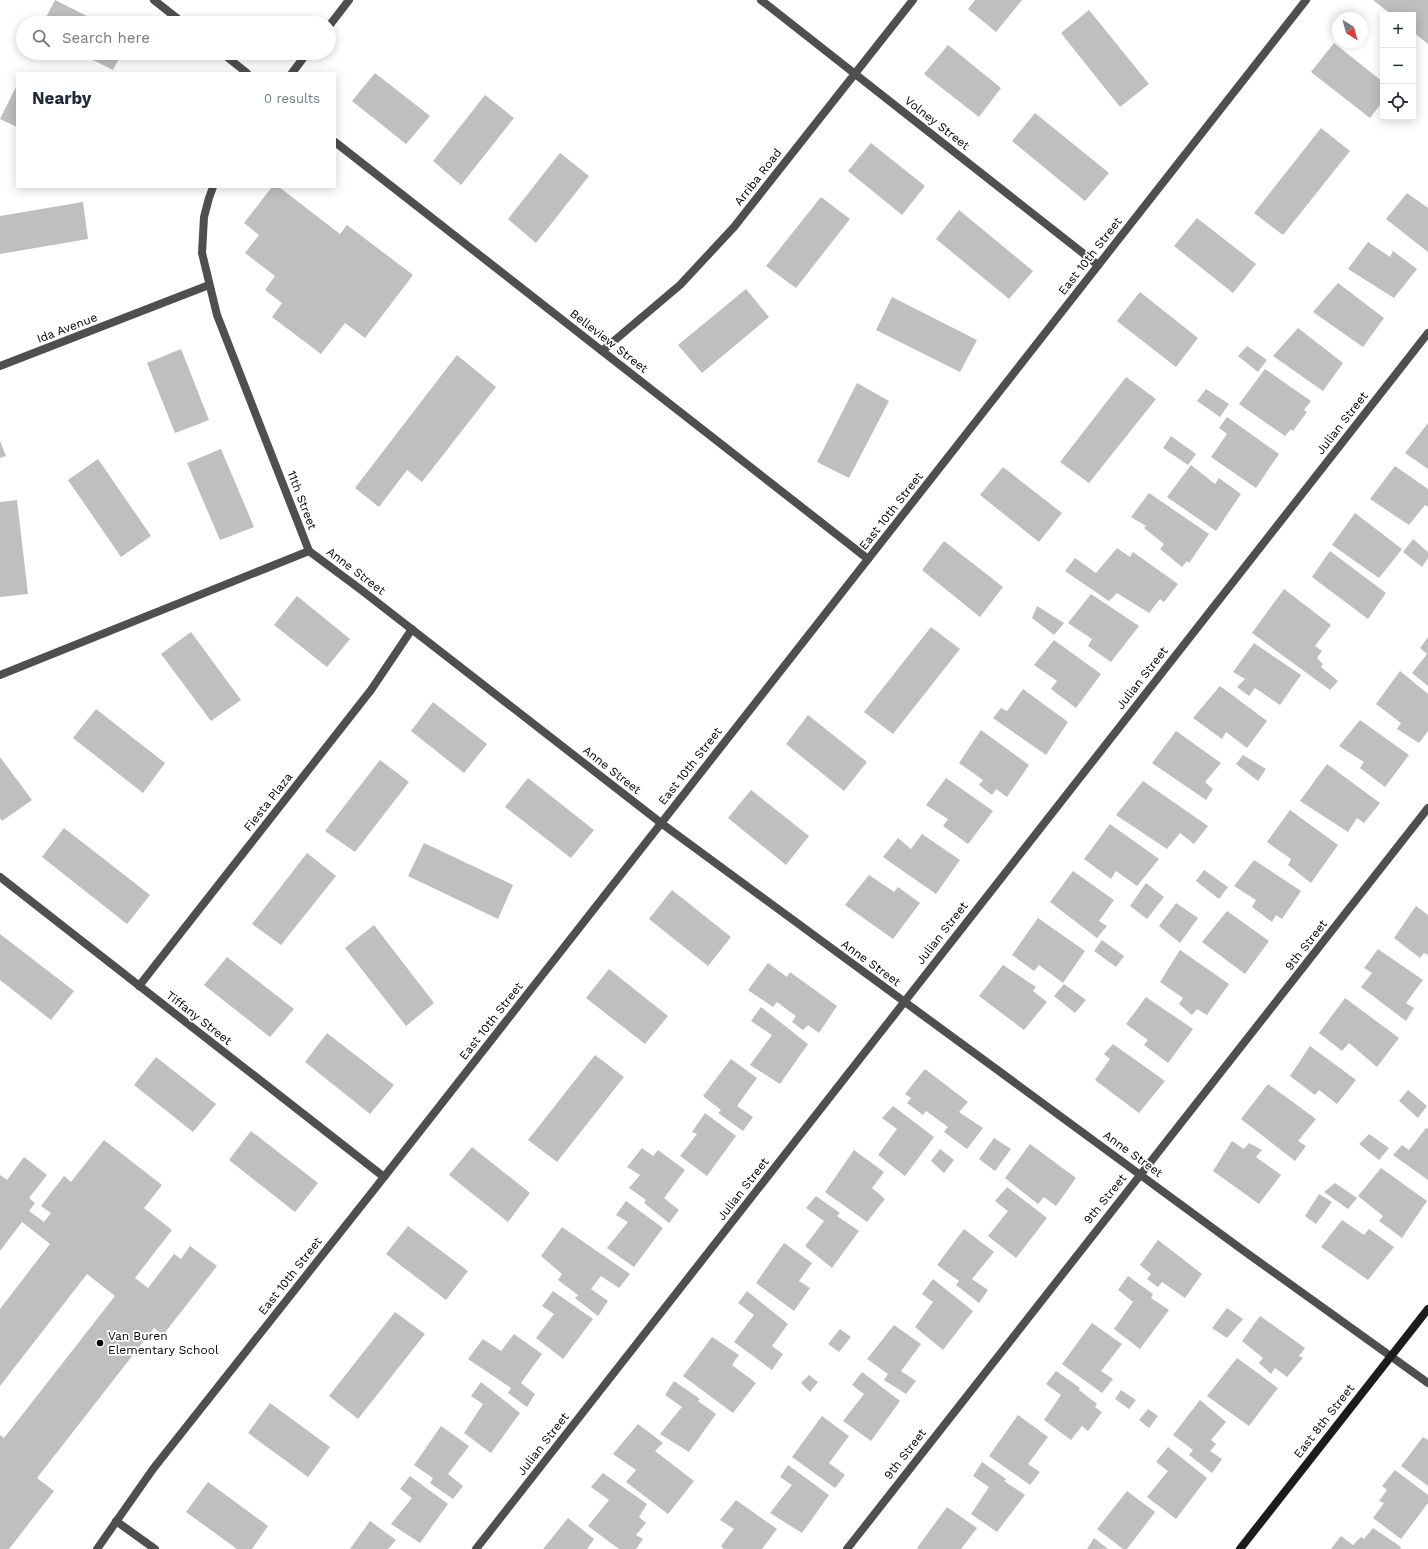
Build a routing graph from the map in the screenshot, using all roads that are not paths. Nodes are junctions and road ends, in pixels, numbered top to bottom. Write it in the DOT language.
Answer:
graph roads {
  1 [pos="154,0"];
  2 [pos="349,0"];
  3 [pos="761,0"];
  4 [pos="913,0"];
  5 [pos="1306,0"];
  6 [pos="174,16"];
  7 [pos="336,17"];
  8 [pos="231,60"];
  9 [pos="302,60"];
  10 [pos="246,72"];
  11 [pos="293,72"];
  12 [pos="855,74"];
  13 [pos="336,143"];
  14 [pos="213,188"];
  15 [pos="1098,265"];
  16 [pos="209,285"];
  17 [pos="1428,333"];
  18 [pos="602,351"];
  19 [pos="0,366"];
  20 [pos="309,551"];
  21 [pos="868,559"];
  22 [pos="412,629"];
  23 [pos="0,675"];
  24 [pos="1428,808"];
  25 [pos="661,823"];
  26 [pos="0,877"];
  27 [pos="139,986"];
  28 [pos="904,1002"];
  29 [pos="1141,1174"];
  30 [pos="384,1177"];
  31 [pos="1428,1309"];
  32 [pos="1391,1356"];
  33 [pos="1428,1383"];
  34 [pos="116,1521"];
  35 [pos="98,1549"];
  36 [pos="154,1549"];
  37 [pos="476,1549"];
  38 [pos="846,1549"];
  39 [pos="1240,1549"];
  1 -- 6 [label="street"];
  2 -- 7 [label="street"];
  3 -- 12 [label="street, Volney Street"];
  4 -- 12 [label="street, Arriba Road"];
  5 -- 15 [label="street, East 10th Street"];
  8 -- 10 [label="street"];
  9 -- 11 [label="street"];
  12 -- 15 [label="street, Volney Street"];
  12 -- 18 [label="street, Arriba Road"];
  13 -- 18 [label="street, Belleview Street"];
  14 -- 16 [label="street, 11th Street"];
  15 -- 21 [label="street, East 10th Street"];
  16 -- 19 [label="street, Ida Avenue"];
  16 -- 20 [label="street, 11th Street"];
  17 -- 28 [label="street, Julian Street"];
  18 -- 21 [label="street, Belleview Street"];
  20 -- 22 [label="street, Anne Street"];
  20 -- 23 [label="street"];
  21 -- 25 [label="street, East 10th Street"];
  22 -- 25 [label="street, Anne Street"];
  22 -- 27 [label="street, Fiesta Plaza"];
  24 -- 29 [label="street, 9th Street"];
  25 -- 28 [label="street, Anne Street"];
  25 -- 30 [label="street, East 10th Street"];
  26 -- 27 [label="street, Tiffany Street"];
  27 -- 30 [label="street, Tiffany Street"];
  28 -- 29 [label="street, Anne Street"];
  28 -- 37 [label="street, Julian Street"];
  29 -- 32 [label="street, Anne Street"];
  29 -- 38 [label="street, 9th Street"];
  30 -- 34 [label="street, East 10th Street"];
  31 -- 32 [label="street, East 8th Street"];
  32 -- 33 [label="street, Anne Street"];
  32 -- 39 [label="street, East 8th Street"];
  34 -- 35 [label="street, East 10th Street"];
  34 -- 36 [label="street"];
}
